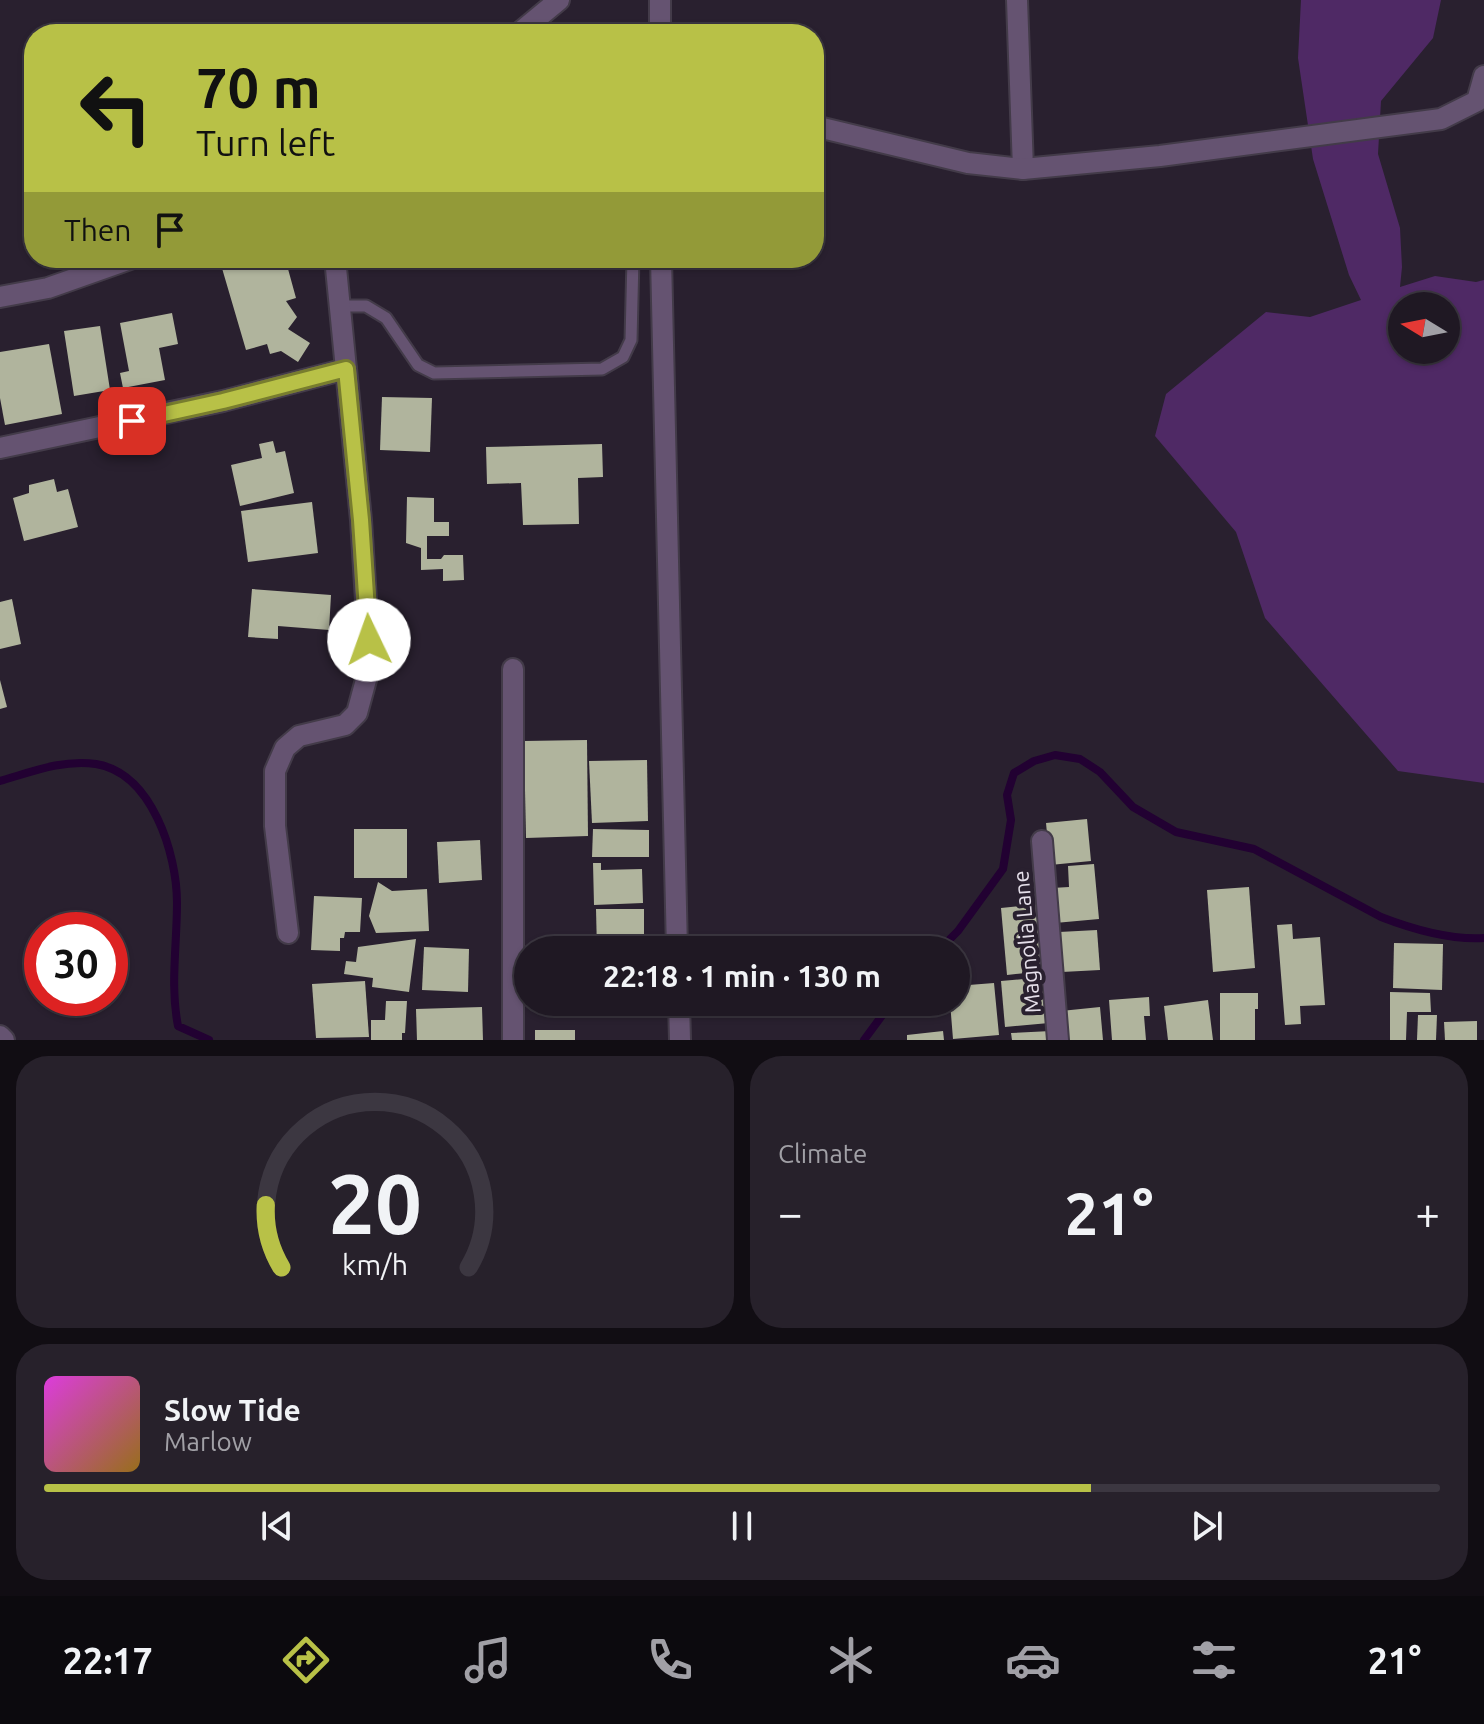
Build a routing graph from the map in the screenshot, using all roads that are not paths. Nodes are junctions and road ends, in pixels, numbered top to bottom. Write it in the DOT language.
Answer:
graph roads {
  1 [pos="559,0"];
  2 [pos="660,0"];
  3 [pos="1017,0"];
  4 [pos="530,24"];
  5 [pos="660,24"];
  6 [pos="1484,76"];
  7 [pos="824,128"];
  8 [pos="1023,169"];
  9 [pos="105,268"];
  10 [pos="336,268"];
  11 [pos="633,268"];
  12 [pos="661,268"];
  13 [pos="0,297"];
  14 [pos="340,306"];
  15 [pos="346,369"];
  16 [pos="0,448"];
  17 [pos="513,669"];
  18 [pos="1042,841"];
  19 [pos="288,933"];
  20 [pos="677,936"];
  21 [pos="679,1016"];
  22 [pos="513,1040"];
  23 [pos="680,1040"];
  24 [pos="1058,1040"];
  1 -- 4 [label="street"];
  2 -- 5 [label="street"];
  3 -- 8 [label="street"];
  6 -- 8 [label="street"];
  7 -- 8 [label="street"];
  9 -- 13 [label="street"];
  10 -- 14 [label="street"];
  11 -- 14 [label="lane"];
  12 -- 20 [label="street"];
  14 -- 15 [label="street"];
  15 -- 16 [label="street"];
  15 -- 19 [label="street"];
  17 -- 22 [label="street"];
  18 -- 24 [label="street, Magnolia Lane"];
  21 -- 23 [label="street"];
}
